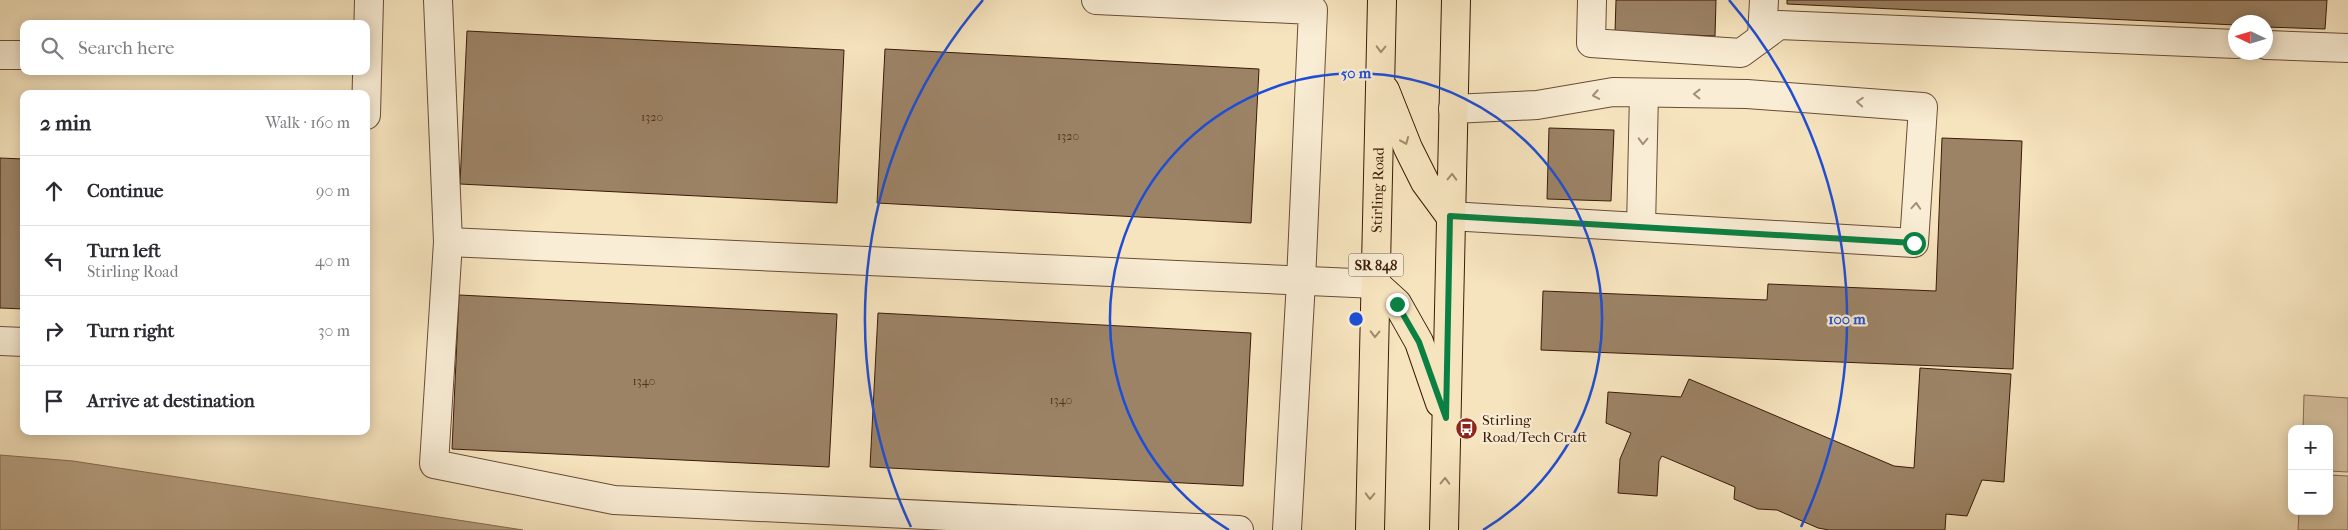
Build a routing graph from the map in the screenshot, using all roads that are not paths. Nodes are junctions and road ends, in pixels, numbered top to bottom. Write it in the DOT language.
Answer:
graph roads {
  1 [pos="369,0"];
  2 [pos="438,0"];
  3 [pos="1096,0"];
  4 [pos="1382,0"];
  5 [pos="1456,0"];
  6 [pos="1592,0"];
  7 [pos="1764,0"];
  8 [pos="1313,5"];
  9 [pos="368,20"];
  10 [pos="1762,37"];
  11 [pos="2228,44"];
  12 [pos="2273,45"];
  13 [pos="2348,48"];
  14 [pos="0,55"];
  15 [pos="20,55"];
  16 [pos="367,75"];
  17 [pos="1380,80"];
  18 [pos="366,90"];
  19 [pos="1644,93"];
  20 [pos="1454,109"];
  21 [pos="1450,216"];
  22 [pos="1640,227"];
  23 [pos="448,242"];
  24 [pos="1301,280"];
  25 [pos="1376,284"];
  26 [pos="0,341"];
  27 [pos="20,342"];
  28 [pos="1446,418"];
  29 [pos="1239,530"];
  30 [pos="1286,530"];
  31 [pos="1370,530"];
  32 [pos="1444,530"];
  1 -- 9 [label="lane"];
  2 -- 23 [label="lane"];
  3 -- 8 [label="lane"];
  4 -- 17 [label="main road, Stirling Road / SR 848, one-way"];
  5 -- 20 [label="main road"];
  6 -- 10 [label="lane"];
  7 -- 10 [label="lane"];
  8 -- 24 [label="lane"];
  10 -- 11 [label="lane"];
  12 -- 13 [label="lane"];
  14 -- 15 [label="lane"];
  16 -- 18 [label="lane"];
  17 -- 21 [label="main road, one-way"];
  17 -- 25 [label="main road, Stirling Road / SR 848"];
  19 -- 20 [label="lane, one-way"];
  19 -- 22 [label="lane, one-way"];
  22 -- 19 [label="lane, one-way"];
  21 -- 20 [label="main road, one-way"];
  21 -- 22 [label="lane"];
  21 -- 28 [label="main road"];
  23 -- 24 [label="lane"];
  23 -- 29 [label="lane"];
  24 -- 25 [label="lane"];
  24 -- 30 [label="lane"];
  25 -- 28 [label="main road"];
  25 -- 31 [label="main road, Stirling Road / SR 848, one-way"];
  26 -- 27 [label="lane"];
  32 -- 28 [label="main road, one-way"];
}
